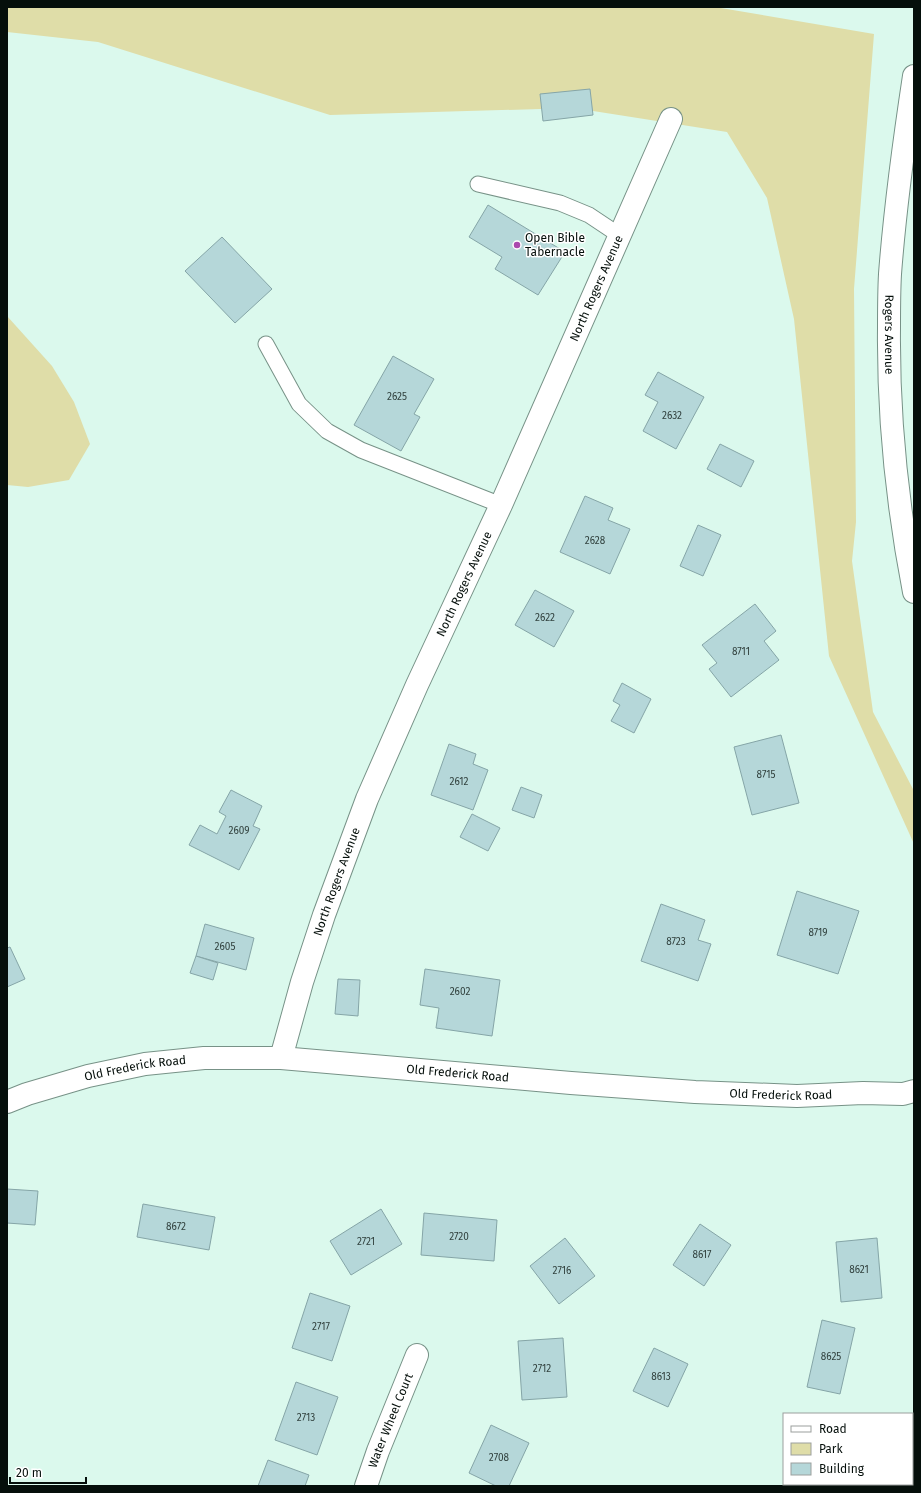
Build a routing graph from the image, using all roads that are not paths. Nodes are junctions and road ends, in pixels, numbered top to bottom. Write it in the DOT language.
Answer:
graph roads {
  1 [pos="914,76"];
  2 [pos="671,119"];
  3 [pos="478,184"];
  4 [pos="619,235"];
  5 [pos="266,344"];
  6 [pos="501,505"];
  7 [pos="914,592"];
  8 [pos="281,1058"];
  9 [pos="914,1091"];
  10 [pos="7,1102"];
  11 [pos="417,1355"];
  12 [pos="366,1486"];
  1 -- 7 [label="street, Rogers Avenue"];
  2 -- 4 [label="street, North Rogers Avenue"];
  3 -- 4 [label="lane"];
  4 -- 6 [label="street, North Rogers Avenue"];
  5 -- 6 [label="lane"];
  6 -- 8 [label="street, North Rogers Avenue"];
  8 -- 9 [label="street, Old Frederick Road"];
  8 -- 10 [label="street, Old Frederick Road"];
  11 -- 12 [label="street, Water Wheel Court"];
}
